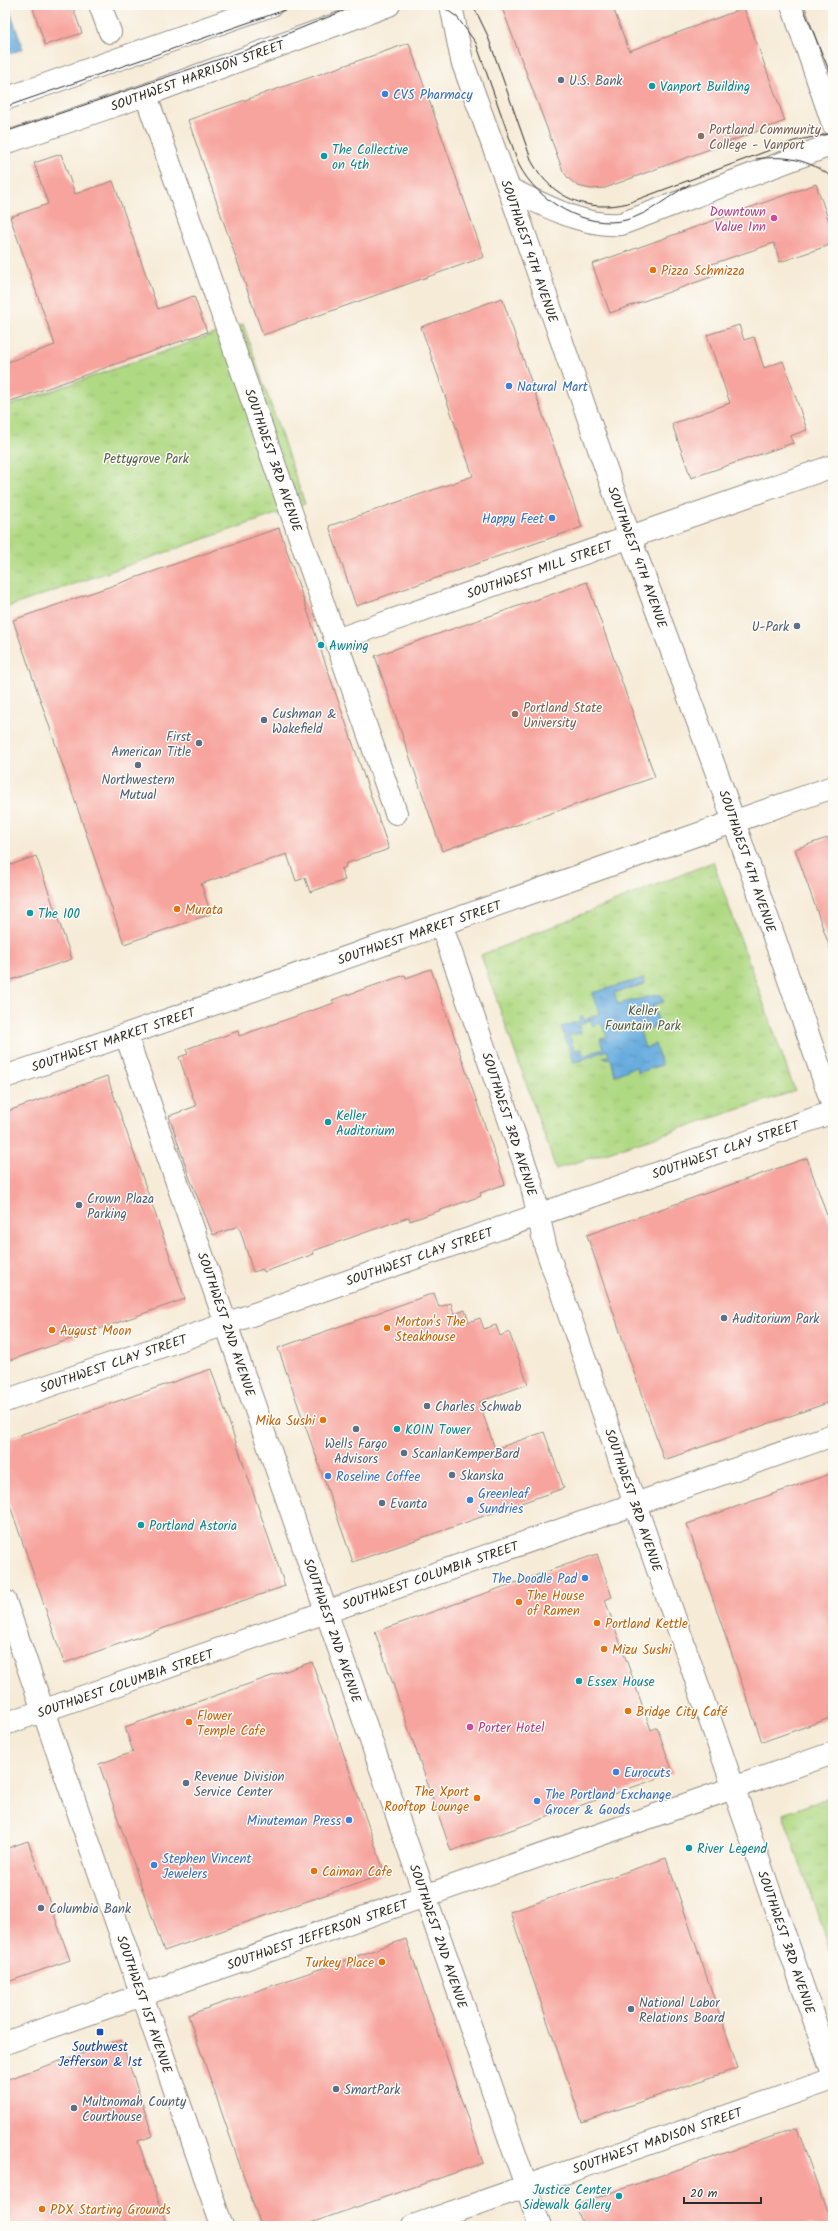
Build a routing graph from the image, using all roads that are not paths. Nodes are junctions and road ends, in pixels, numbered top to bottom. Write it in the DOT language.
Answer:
graph roads {
  1 [pos="100,5"];
  2 [pos="272,5"];
  3 [pos="389,5"];
  4 [pos="451,5"];
  5 [pos="792,5"];
  6 [pos="110,32"];
  7 [pos="5,99"];
  8 [pos="150,107"];
  9 [pos="833,124"];
  10 [pos="5,143"];
  11 [pos="833,144"];
  12 [pos="509,189"];
  13 [pos="833,466"];
  14 [pos="630,538"];
  15 [pos="336,640"];
  16 [pos="833,787"];
  17 [pos="396,814"];
  18 [pos="734,822"];
  19 [pos="441,924"];
  20 [pos="126,1035"];
  21 [pos="5,1077"];
  22 [pos="833,1106"];
  23 [pos="833,1112"];
  24 [pos="538,1215"];
  25 [pos="226,1324"];
  26 [pos="5,1401"];
  27 [pos="833,1435"];
  28 [pos="635,1504"];
  29 [pos="5,1601"];
  30 [pos="326,1612"];
  31 [pos="43,1711"];
  32 [pos="5,1724"];
  33 [pos="833,1753"];
  34 [pos="734,1788"];
  35 [pos="425,1896"];
  36 [pos="142,1995"];
  37 [pos="5,2042"];
  38 [pos="833,2074"];
  39 [pos="833,2079"];
  40 [pos="526,2186"];
  41 [pos="222,2226"];
  42 [pos="412,2226"];
  43 [pos="540,2226"];
  1 -- 6 [label="main road"];
  2 -- 7 [label="main road"];
  3 -- 10 [label="main road, SOUTHWEST HARRISON STREET"];
  4 -- 12 [label="main road, SOUTHWEST 4TH AVENUE"];
  5 -- 9 [label="main road"];
  8 -- 15 [label="main road, SOUTHWEST 3RD AVENUE"];
  11 -- 12 [label="main road"];
  12 -- 14 [label="main road, SOUTHWEST 4TH AVENUE"];
  13 -- 14 [label="main road, SOUTHWEST MILL STREET"];
  14 -- 15 [label="main road, SOUTHWEST MILL STREET"];
  14 -- 18 [label="main road, SOUTHWEST 4TH AVENUE"];
  15 -- 17 [label="main road, SOUTHWEST 3RD AVENUE"];
  16 -- 18 [label="main road, SOUTHWEST MARKET STREET"];
  18 -- 19 [label="main road, SOUTHWEST MARKET STREET"];
  18 -- 22 [label="main road, SOUTHWEST 4TH AVENUE"];
  19 -- 20 [label="main road, SOUTHWEST MARKET STREET"];
  19 -- 24 [label="main road, SOUTHWEST 3RD AVENUE"];
  20 -- 21 [label="main road, SOUTHWEST MARKET STREET"];
  20 -- 25 [label="main road, SOUTHWEST 2ND AVENUE"];
  23 -- 24 [label="main road, SOUTHWEST CLAY STREET"];
  24 -- 25 [label="main road, SOUTHWEST CLAY STREET"];
  24 -- 28 [label="main road, SOUTHWEST 3RD AVENUE"];
  25 -- 26 [label="main road, SOUTHWEST CLAY STREET"];
  25 -- 30 [label="main road, SOUTHWEST 2ND AVENUE"];
  27 -- 28 [label="main road, SOUTHWEST COLUMBIA STREET"];
  28 -- 30 [label="main road, SOUTHWEST COLUMBIA STREET"];
  28 -- 34 [label="main road, SOUTHWEST 3RD AVENUE"];
  29 -- 31 [label="main road, SOUTHWEST 1ST AVENUE"];
  30 -- 31 [label="main road, SOUTHWEST COLUMBIA STREET"];
  30 -- 35 [label="main road, SOUTHWEST 2ND AVENUE"];
  31 -- 32 [label="main road, SOUTHWEST COLUMBIA STREET"];
  31 -- 36 [label="main road, SOUTHWEST 1ST AVENUE"];
  33 -- 34 [label="main road, SOUTHWEST JEFFERSON STREET"];
  34 -- 35 [label="main road, SOUTHWEST JEFFERSON STREET"];
  34 -- 38 [label="main road, SOUTHWEST 3RD AVENUE"];
  35 -- 36 [label="main road, SOUTHWEST JEFFERSON STREET"];
  35 -- 40 [label="main road, SOUTHWEST 2ND AVENUE"];
  36 -- 37 [label="main road, SOUTHWEST JEFFERSON STREET"];
  36 -- 41 [label="main road, SOUTHWEST 1ST AVENUE"];
  39 -- 40 [label="main road, SOUTHWEST MADISON STREET"];
  40 -- 42 [label="main road, SOUTHWEST MADISON STREET"];
  40 -- 43 [label="main road, SOUTHWEST 2ND AVENUE"];
}
